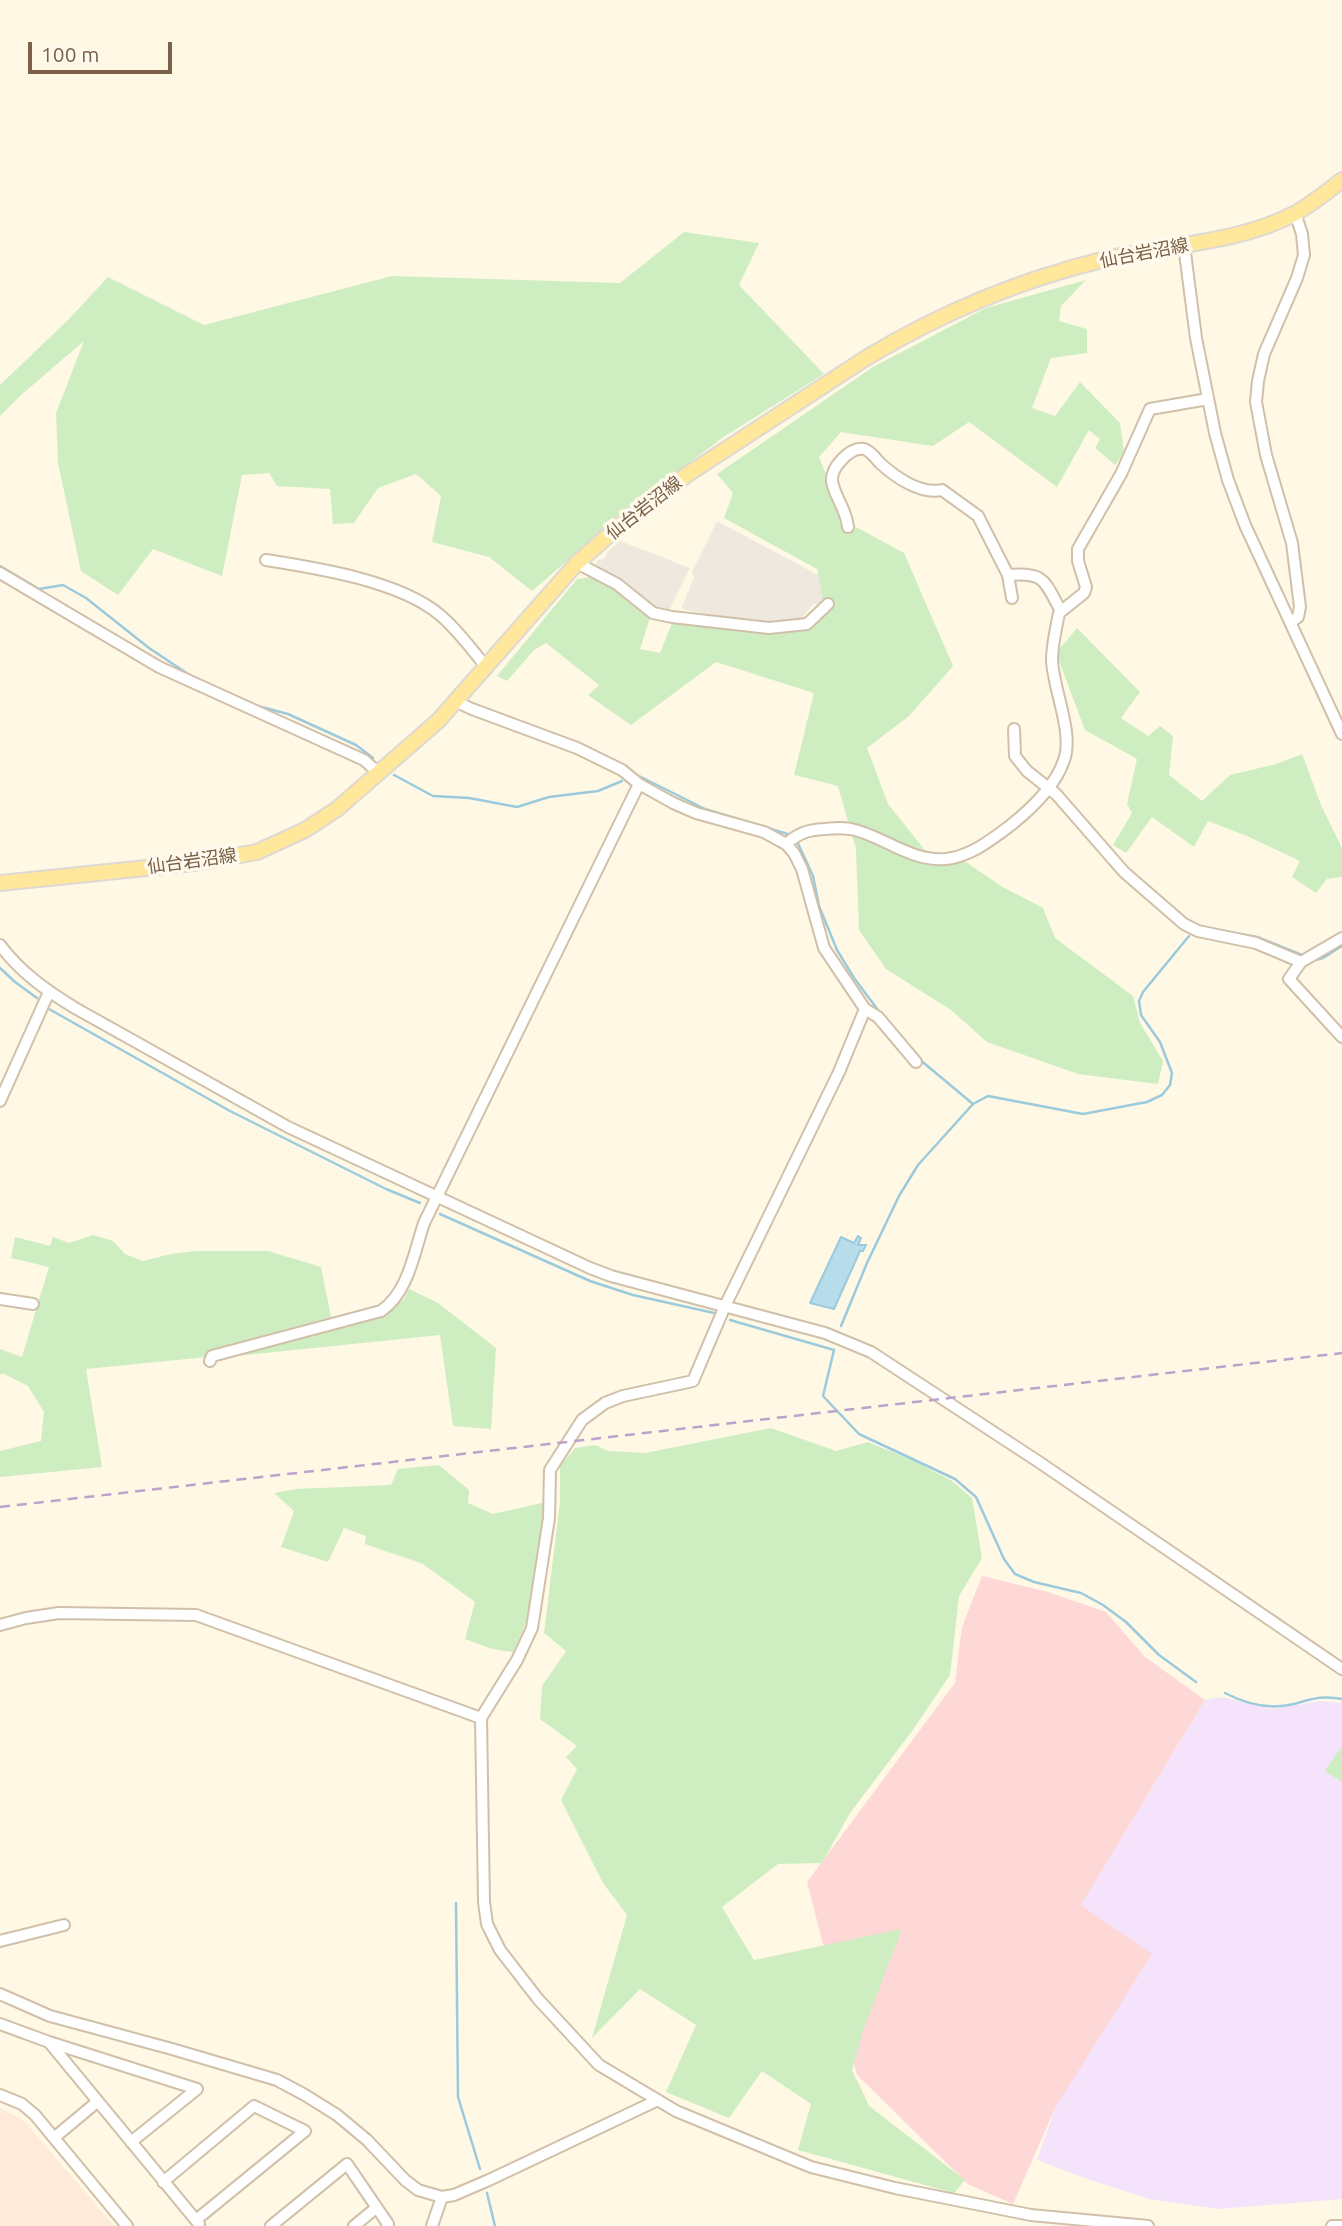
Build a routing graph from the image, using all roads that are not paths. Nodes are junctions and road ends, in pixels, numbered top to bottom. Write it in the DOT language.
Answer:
graph roads {
  1 [pos="1342,180"];
  2 [pos="1295,213"];
  3 [pos="1184,245"];
  4 [pos="1208,399"];
  5 [pos="848,527"];
  6 [pos="266,560"];
  7 [pos="577,563"];
  8 [pos="0,573"];
  9 [pos="1008,575"];
  10 [pos="1012,598"];
  11 [pos="828,604"];
  12 [pos="1061,611"];
  13 [pos="1291,622"];
  14 [pos="487,668"];
  15 [pos="457,702"];
  16 [pos="1014,729"];
  17 [pos="1342,734"];
  18 [pos="380,774"];
  19 [pos="639,784"];
  20 [pos="1048,788"];
  21 [pos="791,839"];
  22 [pos="0,883"];
  23 [pos="1342,938"];
  24 [pos="0,945"];
  25 [pos="1301,962"];
  26 [pos="49,992"];
  27 [pos="865,1009"];
  28 [pos="1342,1037"];
  29 [pos="916,1062"];
  30 [pos="0,1101"];
  31 [pos="437,1198"];
  32 [pos="0,1299"];
  33 [pos="33,1304"];
  34 [pos="725,1306"];
  35 [pos="210,1361"];
  36 [pos="0,1625"];
  37 [pos="1342,1669"];
  38 [pos="481,1718"];
  39 [pos="64,1925"];
  40 [pos="0,1941"];
  41 [pos="0,1994"];
  42 [pos="0,2024"];
  43 [pos="49,2042"];
  44 [pos="0,2095"];
  45 [pos="658,2100"];
  46 [pos="97,2102"];
  47 [pos="55,2137"];
  48 [pos="131,2142"];
  49 [pos="163,2182"];
  50 [pos="442,2197"];
  51 [pos="376,2208"];
  52 [pos="198,2223"];
  53 [pos="127,2226"];
  54 [pos="271,2226"];
  55 [pos="354,2226"];
  56 [pos="387,2226"];
  57 [pos="432,2226"];
  58 [pos="1148,2226"];
  59 [pos="1332,2226"];
  60 [pos="1342,2226"];
  1 -- 2 [label="main road, 仙台岩沼線"];
  2 -- 3 [label="main road, 仙台岩沼線"];
  2 -- 13 [label="street"];
  3 -- 4 [label="street"];
  3 -- 7 [label="main road, 仙台岩沼線"];
  4 -- 12 [label="street"];
  4 -- 13 [label="street"];
  5 -- 9 [label="street"];
  6 -- 14 [label="street"];
  7 -- 11 [label="street"];
  7 -- 14 [label="main road, 仙台岩沼線"];
  8 -- 18 [label="street"];
  9 -- 10 [label="street"];
  9 -- 12 [label="street"];
  12 -- 20 [label="street"];
  13 -- 17 [label="street"];
  14 -- 15 [label="main road, 仙台岩沼線"];
  15 -- 18 [label="main road, 仙台岩沼線"];
  15 -- 19 [label="street"];
  16 -- 20 [label="street"];
  18 -- 22 [label="main road, 仙台岩沼線"];
  19 -- 21 [label="street"];
  19 -- 31 [label="street"];
  20 -- 21 [label="street"];
  20 -- 25 [label="street"];
  21 -- 27 [label="street"];
  23 -- 25 [label="street"];
  24 -- 26 [label="street"];
  25 -- 28 [label="street"];
  26 -- 30 [label="street"];
  26 -- 31 [label="street"];
  27 -- 29 [label="street"];
  27 -- 34 [label="street"];
  31 -- 34 [label="street"];
  31 -- 35 [label="street"];
  32 -- 33 [label="street"];
  34 -- 37 [label="street"];
  34 -- 38 [label="street"];
  36 -- 38 [label="street"];
  38 -- 45 [label="street"];
  39 -- 40 [label="street"];
  41 -- 50 [label="street"];
  42 -- 43 [label="street"];
  43 -- 46 [label="street"];
  43 -- 48 [label="street"];
  44 -- 47 [label="street"];
  45 -- 50 [label="street"];
  45 -- 58 [label="street"];
  46 -- 47 [label="street"];
  46 -- 48 [label="street"];
  47 -- 53 [label="street"];
  48 -- 49 [label="street"];
  49 -- 52 [label="street"];
  49 -- 52 [label="street"];
  50 -- 57 [label="street"];
  51 -- 54 [label="street"];
  51 -- 55 [label="street"];
  51 -- 56 [label="street"];
  59 -- 60 [label="street"];
}
